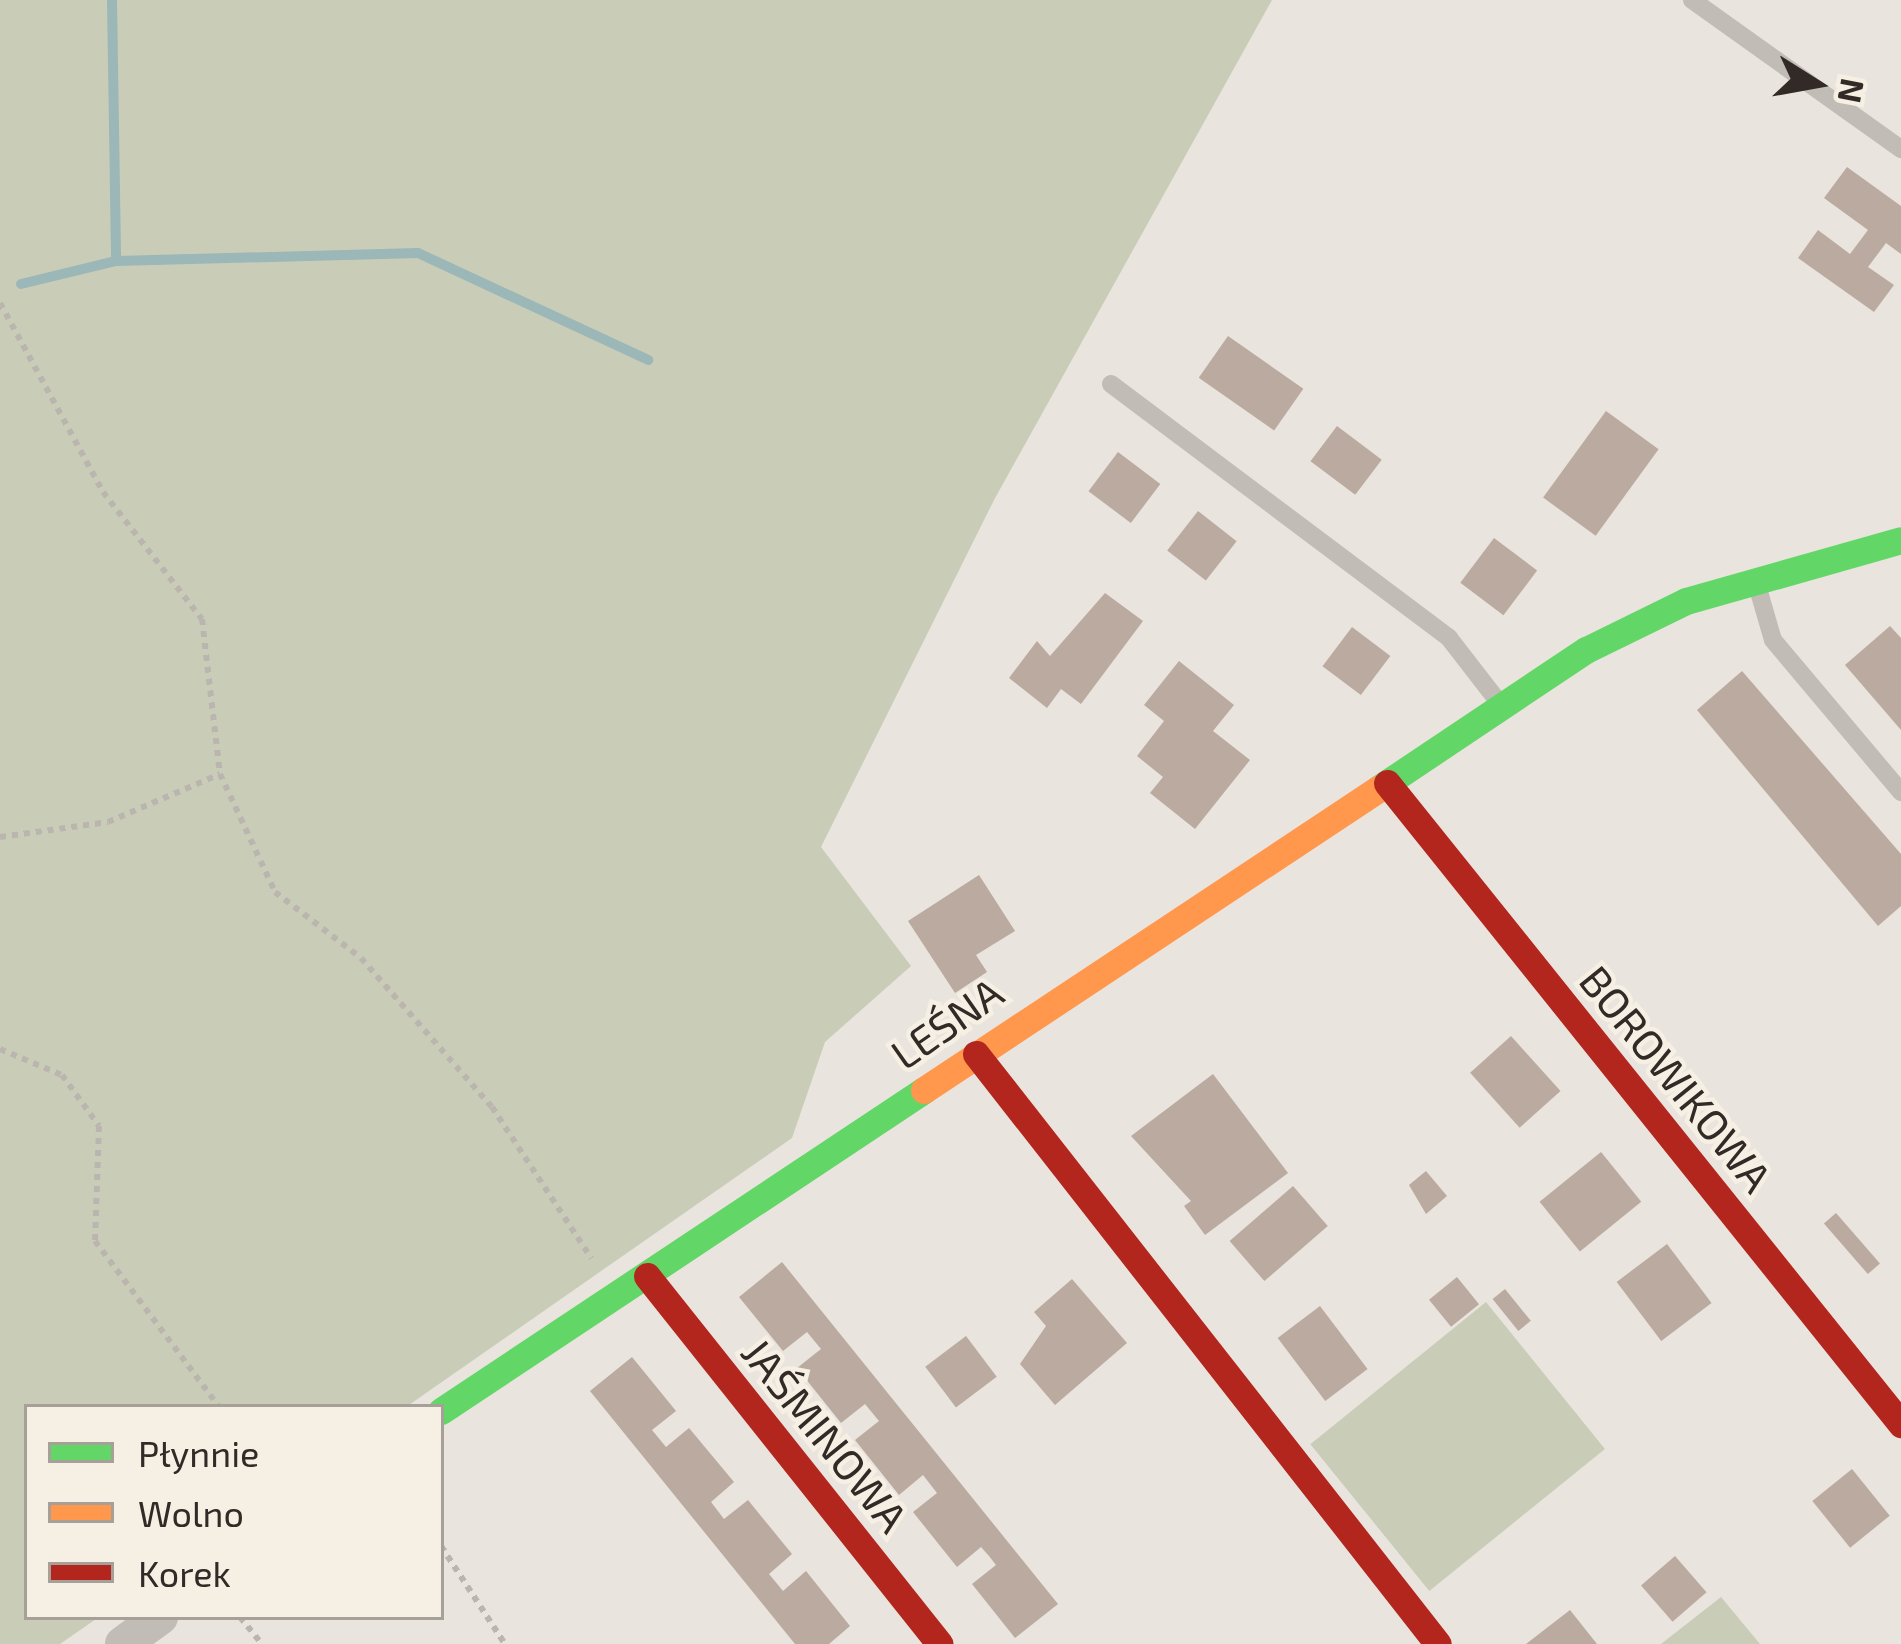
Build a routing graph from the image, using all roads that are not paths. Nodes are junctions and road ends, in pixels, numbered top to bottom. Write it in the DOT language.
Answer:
graph roads {
  1 [pos="1698,2"];
  2 [pos="1901,148"];
  3 [pos="1111,384"];
  4 [pos="1901,540"];
  5 [pos="1755,581"];
  6 [pos="1504,709"];
  7 [pos="1387,783"];
  8 [pos="1901,792"];
  9 [pos="976,1054"];
  10 [pos="647,1276"];
  11 [pos="444,1409"];
  12 [pos="1901,1424"];
  13 [pos="156,1620"];
  14 [pos="123,1644"];
  15 [pos="940,1644"];
  16 [pos="1438,1644"];
  1 -- 2 [label="lane"];
  3 -- 6 [label="lane"];
  4 -- 5 [label="street, LEŚNA"];
  5 -- 6 [label="street, LEŚNA"];
  5 -- 8 [label="lane"];
  6 -- 7 [label="street, LEŚNA"];
  7 -- 9 [label="street, LEŚNA"];
  7 -- 12 [label="street, BOROWIKOWA"];
  9 -- 10 [label="street, LEŚNA"];
  9 -- 16 [label="street"];
  10 -- 11 [label="street, LEŚNA"];
  10 -- 15 [label="street, JAŚMINOWA"];
  13 -- 14 [label="street"];
}
